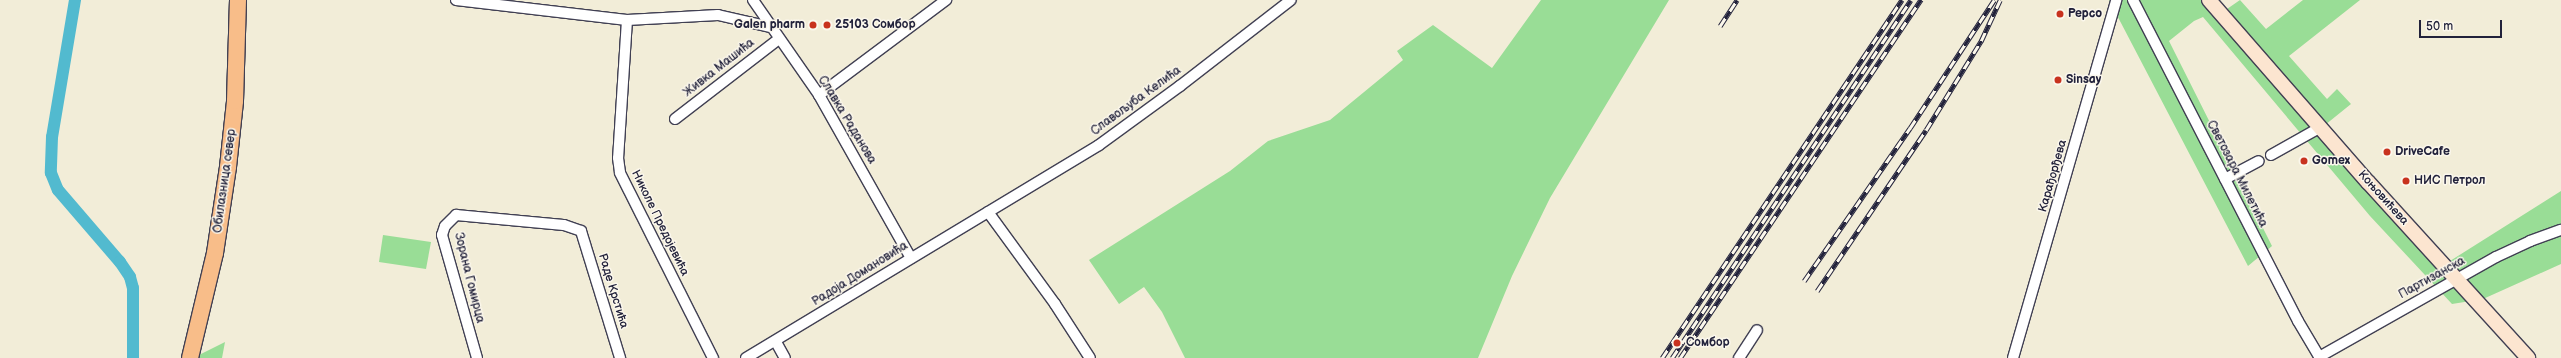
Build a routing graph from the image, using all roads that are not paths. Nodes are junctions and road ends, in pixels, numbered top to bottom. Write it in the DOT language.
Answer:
graph roads {
  1 [pos="238,0"];
  2 [pos="456,0"];
  3 [pos="753,0"];
  4 [pos="946,0"];
  5 [pos="1291,0"];
  6 [pos="2116,0"];
  7 [pos="2133,0"];
  8 [pos="2209,0"];
  9 [pos="470,1"];
  10 [pos="627,20"];
  11 [pos="770,27"];
  12 [pos="779,39"];
  13 [pos="819,95"];
  14 [pos="675,119"];
  15 [pos="2320,127"];
  16 [pos="2272,155"];
  17 [pos="2259,161"];
  18 [pos="2224,179"];
  19 [pos="988,212"];
  20 [pos="2561,230"];
  21 [pos="582,231"];
  22 [pos="911,258"];
  23 [pos="2457,279"];
  24 [pos="1757,330"];
  25 [pos="776,342"];
  26 [pos="190,358"];
  27 [pos="477,358"];
  28 [pos="620,358"];
  29 [pos="714,358"];
  30 [pos="746,358"];
  31 [pos="784,358"];
  32 [pos="1090,358"];
  33 [pos="1739,358"];
  34 [pos="2013,358"];
  35 [pos="2319,358"];
  36 [pos="2528,358"];
  1 -- 26 [label="main road, Обилазница север"];
  2 -- 9 [label="street"];
  3 -- 11 [label="street, Славка Раданова"];
  4 -- 13 [label="street"];
  5 -- 19 [label="street, Славољуба Келића"];
  6 -- 34 [label="street, Карађорђева"];
  7 -- 18 [label="street, Светозара Милетића"];
  8 -- 15 [label="main road, Коњовићева"];
  9 -- 10 [label="street"];
  10 -- 11 [label="street"];
  10 -- 29 [label="street, Николе Предојевића"];
  11 -- 12 [label="street, Славка Раданова"];
  12 -- 13 [label="street, Славка Раданова"];
  12 -- 14 [label="street, Живка Машића"];
  13 -- 22 [label="street, Славка Раданова"];
  15 -- 16 [label="street"];
  15 -- 23 [label="main road, Коњовићева"];
  17 -- 18 [label="street"];
  18 -- 35 [label="street, Светозара Милетића"];
  19 -- 22 [label="street, Радоја Домановића"];
  19 -- 32 [label="street"];
  20 -- 23 [label="street, Партизанска"];
  21 -- 27 [label="street, Зорана Гомирца"];
  21 -- 28 [label="street, Раде Крстића"];
  22 -- 25 [label="street, Радоја Домановића"];
  23 -- 35 [label="street, Партизанска"];
  23 -- 36 [label="main road, Коњовићева"];
  24 -- 33 [label="street"];
  25 -- 30 [label="street, Радоја Домановића"];
  25 -- 31 [label="street"];
}
